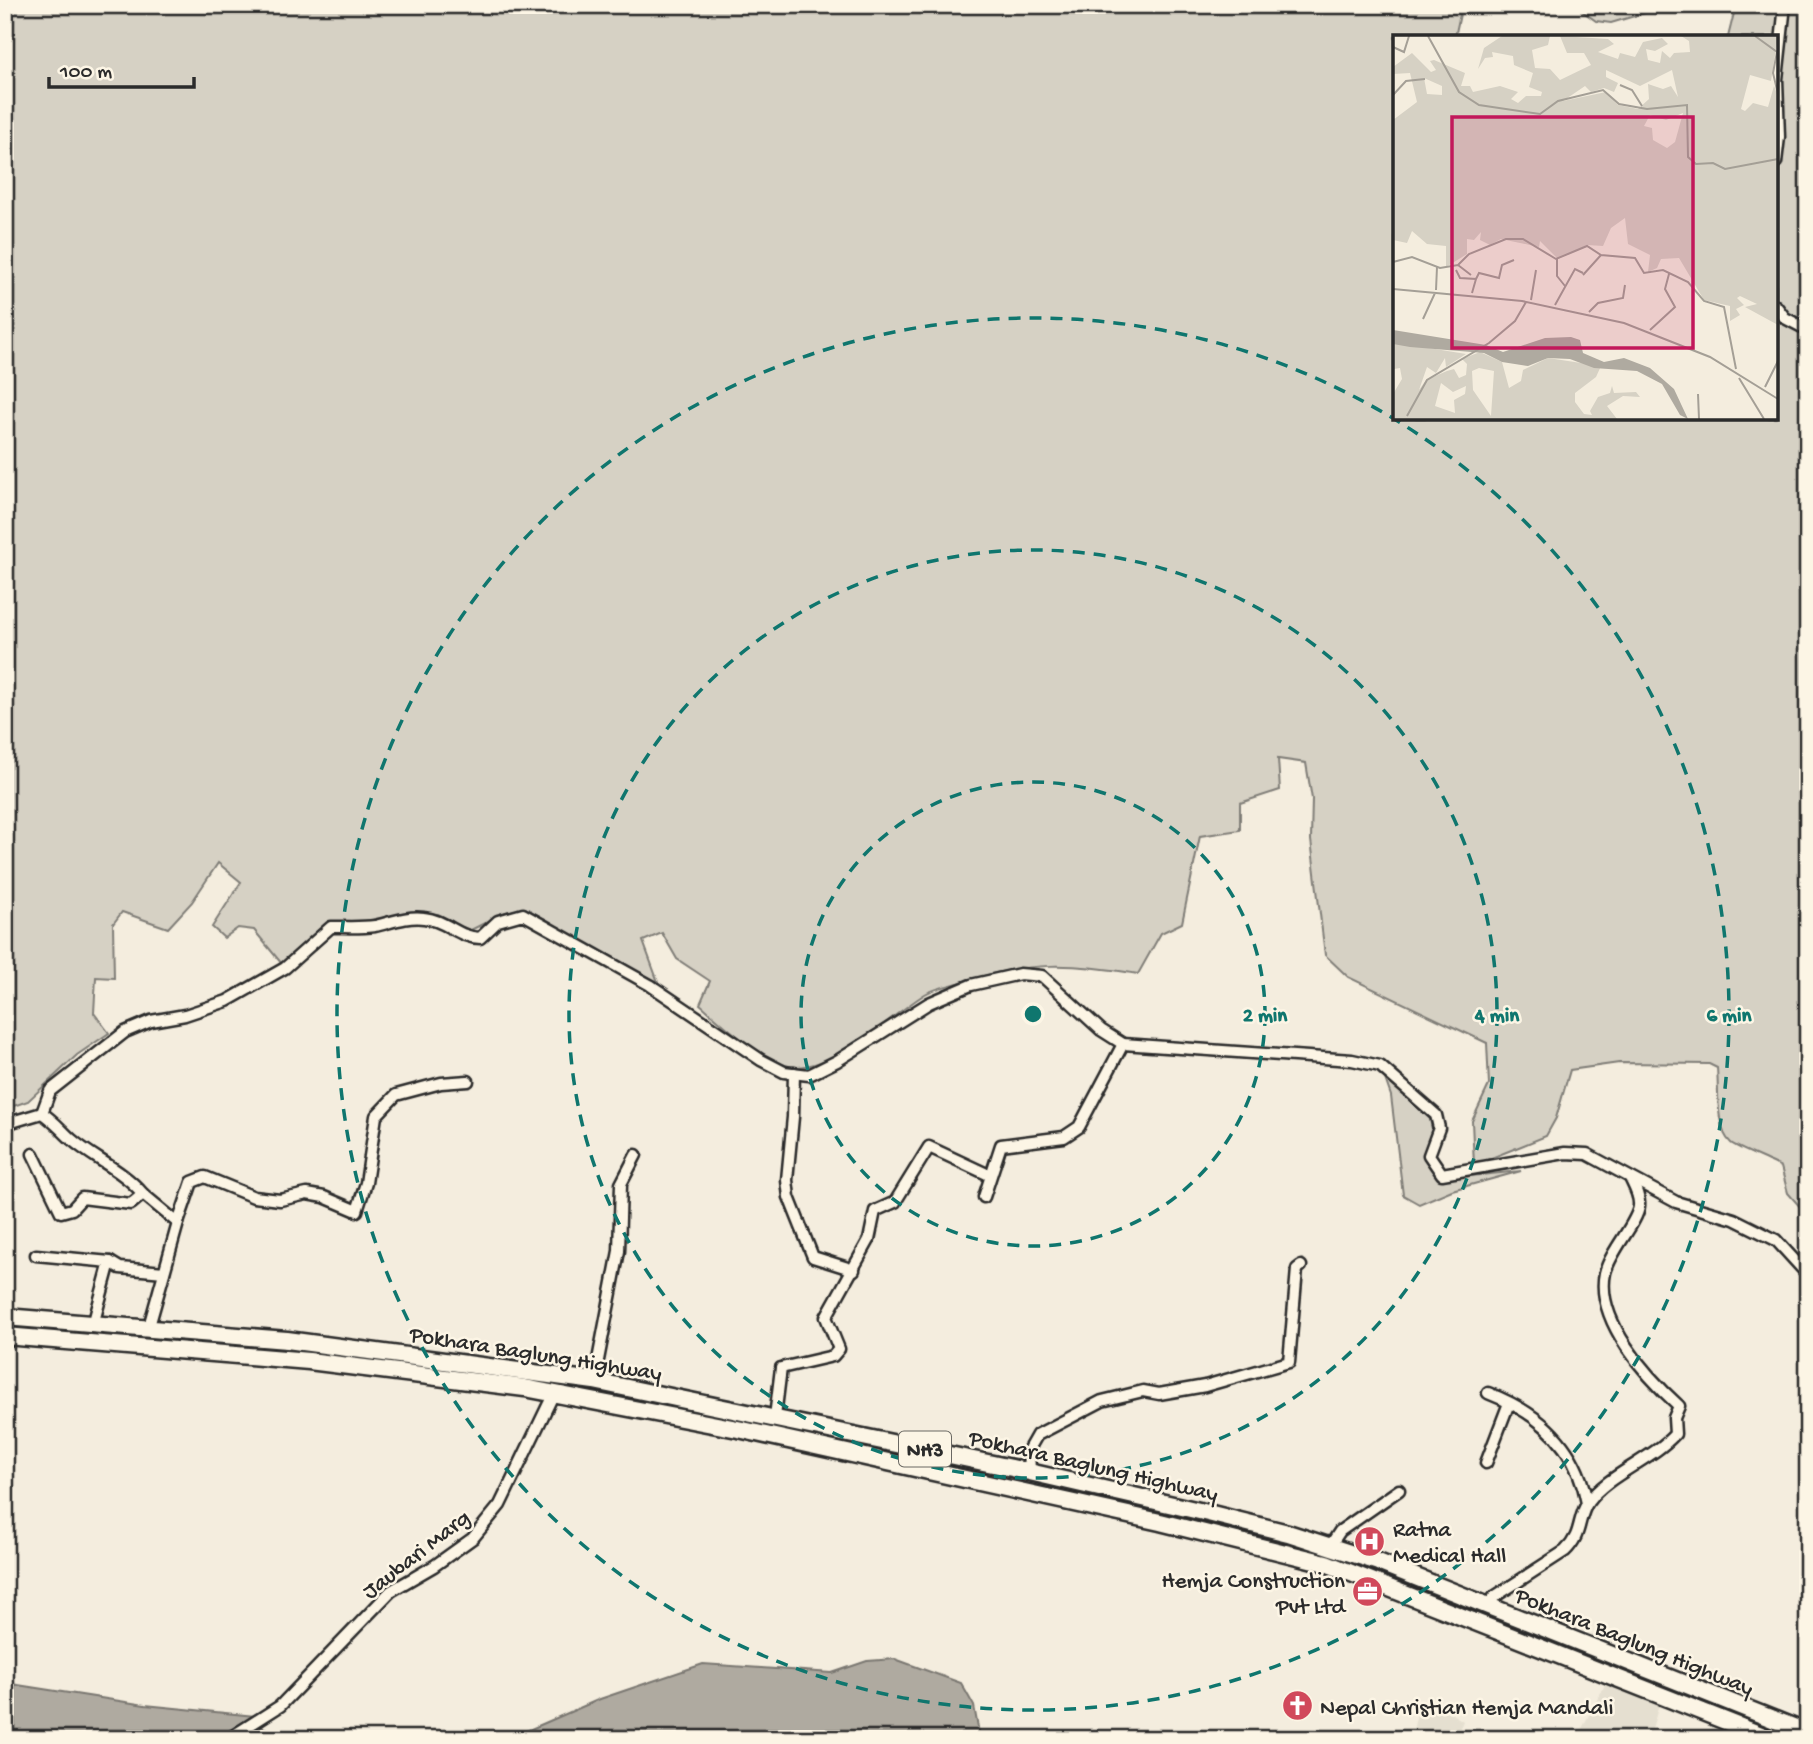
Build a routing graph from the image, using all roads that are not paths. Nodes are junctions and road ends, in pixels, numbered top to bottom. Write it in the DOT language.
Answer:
graph roads {
  1 [pos="1785,5"];
  2 [pos="1778,70"];
  3 [pos="1778,108"];
  4 [pos="1778,145"];
  5 [pos="1778,309"];
  6 [pos="1808,330"];
  7 [pos="1123,1044"];
  8 [pos="793,1073"];
  9 [pos="468,1082"];
  10 [pos="42,1113"];
  11 [pos="5,1124"];
  12 [pos="33,1154"];
  13 [pos="636,1156"];
  14 [pos="989,1175"];
  15 [pos="1631,1180"];
  16 [pos="144,1194"];
  17 [pos="984,1197"];
  18 [pos="178,1223"];
  19 [pos="36,1255"];
  20 [pos="110,1262"];
  21 [pos="1301,1266"];
  22 [pos="854,1270"];
  23 [pos="164,1272"];
  24 [pos="1808,1275"];
  25 [pos="5,1317"];
  26 [pos="93,1325"];
  27 [pos="148,1329"];
  28 [pos="5,1336"];
  29 [pos="594,1381"];
  30 [pos="554,1393"];
  31 [pos="1488,1393"];
  32 [pos="1509,1403"];
  33 [pos="775,1417"];
  34 [pos="1486,1463"];
  35 [pos="1030,1472"];
  36 [pos="1399,1490"];
  37 [pos="1587,1503"];
  38 [pos="1330,1546"];
  39 [pos="1489,1606"];
  40 [pos="1808,1733"];
  41 [pos="228,1739"];
  42 [pos="1771,1739"];
  1 -- 2 [label="street"];
  3 -- 4 [label="street"];
  5 -- 6 [label="street"];
  7 -- 8 [label="street"];
  7 -- 14 [label="street"];
  7 -- 15 [label="street"];
  8 -- 10 [label="street"];
  8 -- 22 [label="street"];
  9 -- 18 [label="street"];
  10 -- 11 [label="street"];
  10 -- 16 [label="street"];
  12 -- 16 [label="street"];
  13 -- 29 [label="street"];
  14 -- 17 [label="street"];
  14 -- 22 [label="street"];
  15 -- 24 [label="street"];
  15 -- 37 [label="street"];
  16 -- 18 [label="street"];
  18 -- 23 [label="street"];
  19 -- 20 [label="street"];
  20 -- 23 [label="street"];
  20 -- 26 [label="street"];
  21 -- 35 [label="street"];
  22 -- 33 [label="street"];
  23 -- 27 [label="street"];
  25 -- 26 [label="highway, Pokhara Baglung Highway / NH3"];
  26 -- 27 [label="highway, Pokhara Baglung Highway / NH3"];
  27 -- 29 [label="highway, Pokhara Baglung Highway / NH3"];
  28 -- 30 [label="highway, Pokhara Baglung Highway"];
  29 -- 33 [label="highway, Pokhara Baglung Highway / NH3"];
  30 -- 41 [label="street, Jaubari Marg"];
  30 -- 42 [label="highway, Pokhara Baglung Highway"];
  31 -- 32 [label="street"];
  32 -- 34 [label="street"];
  32 -- 37 [label="street"];
  33 -- 35 [label="highway, Pokhara Baglung Highway / NH3"];
  35 -- 38 [label="highway, Pokhara Baglung Highway / NH3"];
  36 -- 38 [label="street"];
  37 -- 39 [label="street"];
  38 -- 39 [label="highway, Pokhara Baglung Highway / NH3"];
  39 -- 40 [label="highway, Pokhara Baglung Highway / NH3"];
}
